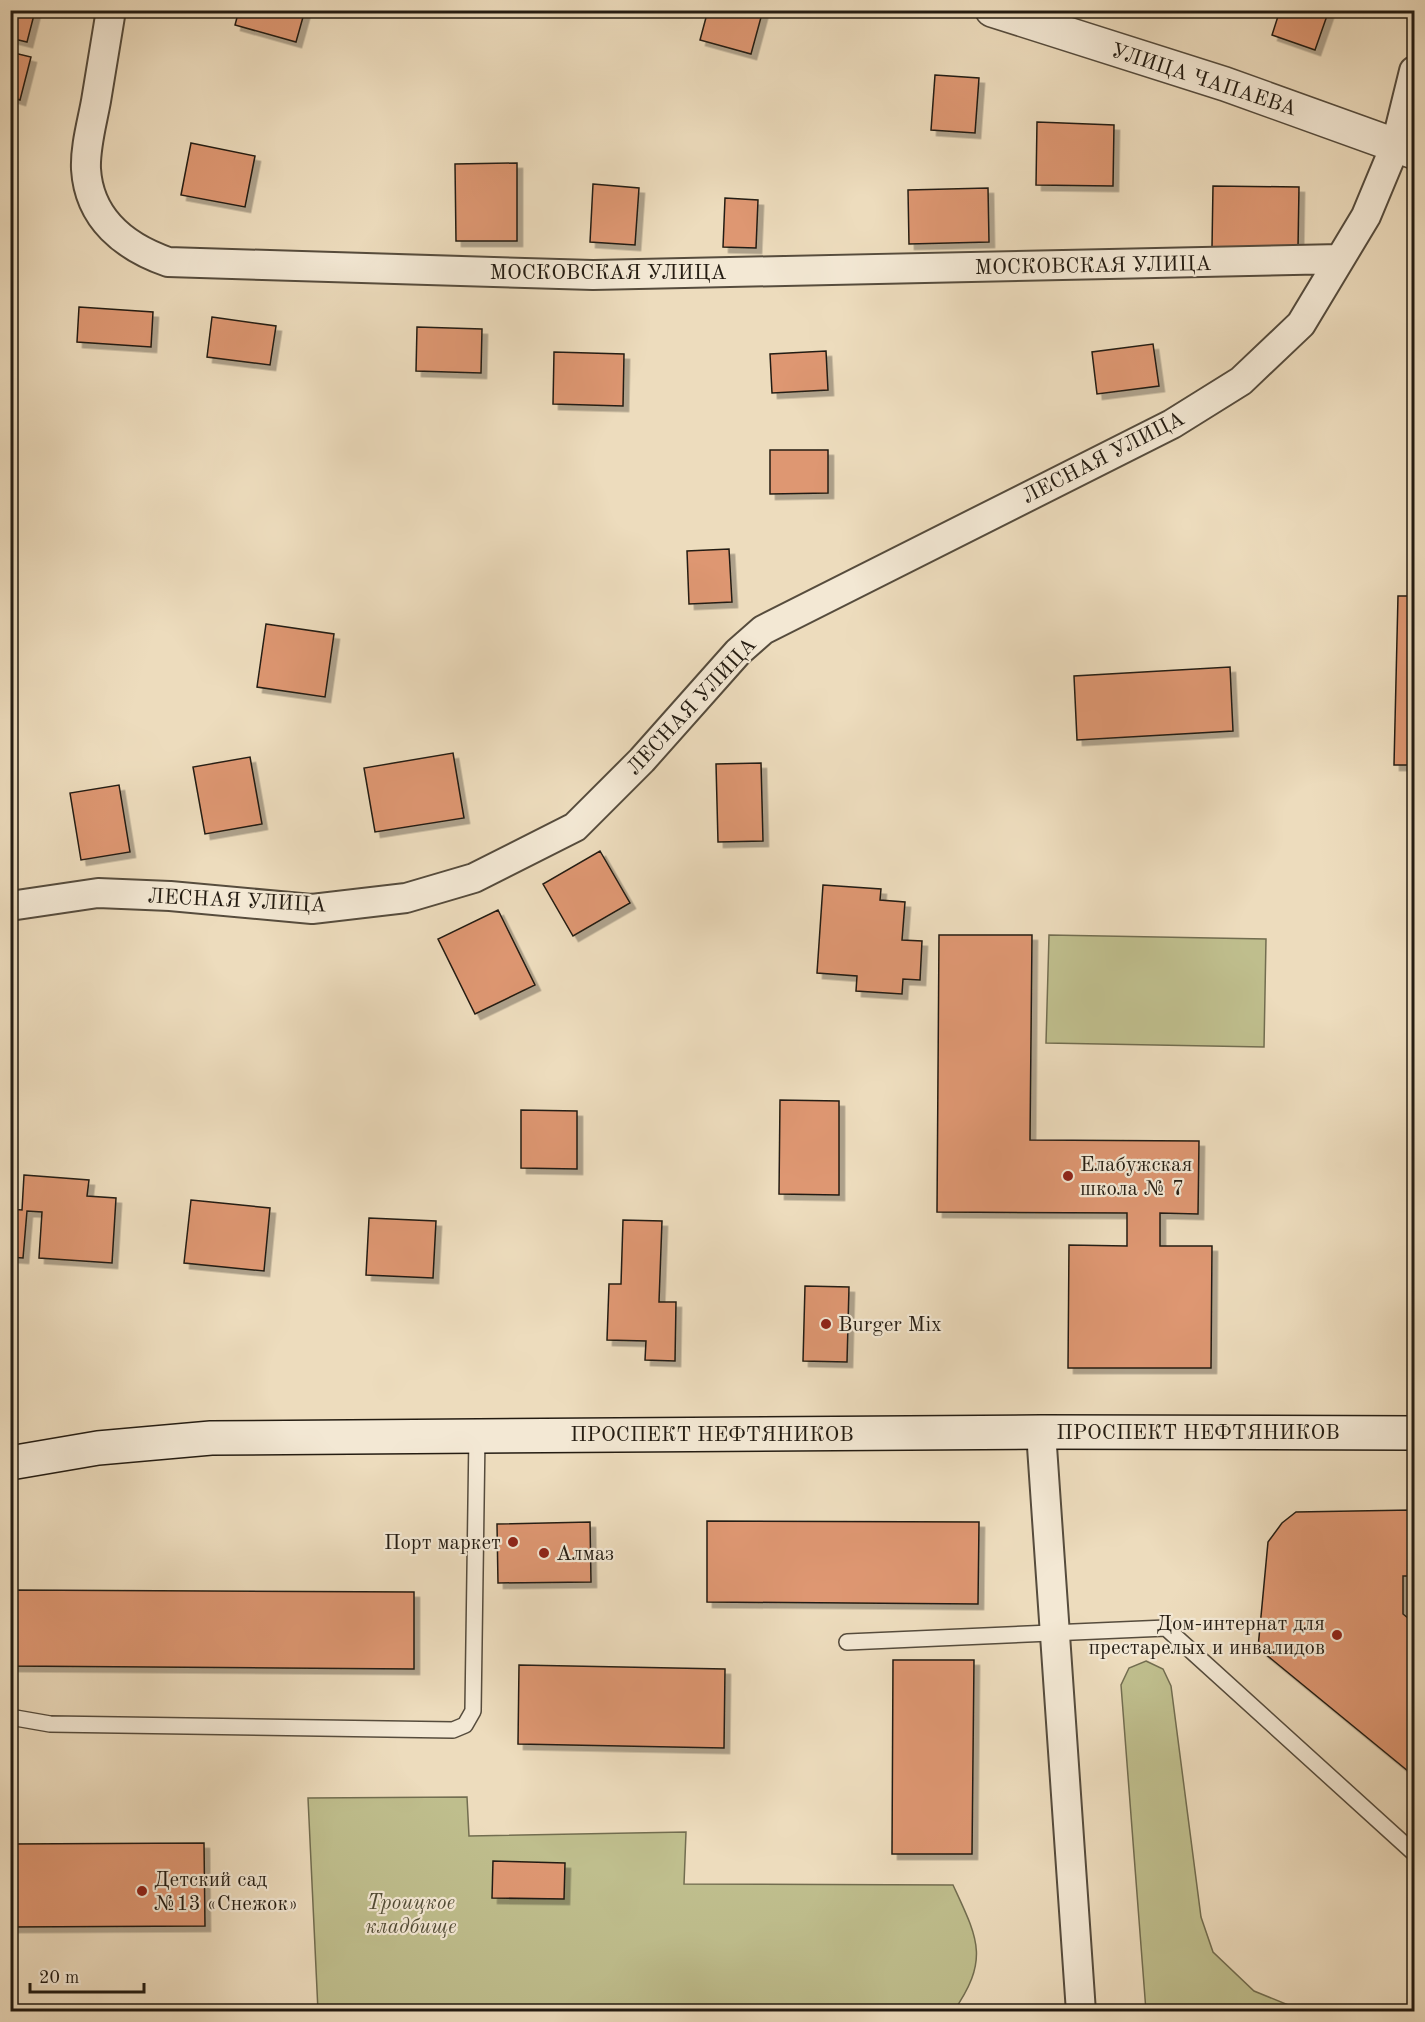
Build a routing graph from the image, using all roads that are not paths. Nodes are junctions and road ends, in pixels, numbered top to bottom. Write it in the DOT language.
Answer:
graph roads {
  1 [pos="111,10"];
  2 [pos="992,10"];
  3 [pos="1414,71"];
  4 [pos="1405,148"];
  5 [pos="1340,260"];
  6 [pos="10,906"];
  7 [pos="1041,1432"];
  8 [pos="1414,1433"];
  9 [pos="477,1435"];
  10 [pos="10,1463"];
  11 [pos="1054,1633"];
  12 [pos="847,1641"];
  13 [pos="10,1717"];
  14 [pos="1414,1853"];
  15 [pos="1081,2012"];
  1 -- 5 [label="street, МОСКОВСКАЯ УЛИЦА"];
  2 -- 4 [label="main road, УЛИЦА ЧАПАЕВА"];
  3 -- 4 [label="street, ЛЕСНАЯ УЛИЦА"];
  4 -- 5 [label="street, ЛЕСНАЯ УЛИЦА"];
  5 -- 6 [label="street, ЛЕСНАЯ УЛИЦА"];
  7 -- 8 [label="main road, ПРОСПЕКТ НЕФТЯНИКОВ"];
  7 -- 9 [label="main road, ПРОСПЕКТ НЕФТЯНИКОВ"];
  7 -- 11 [label="street"];
  9 -- 10 [label="main road, ПРОСПЕКТ НЕФТЯНИКОВ"];
  9 -- 13 [label="lane"];
  11 -- 12 [label="lane"];
  11 -- 14 [label="lane"];
  11 -- 15 [label="street"];
}
